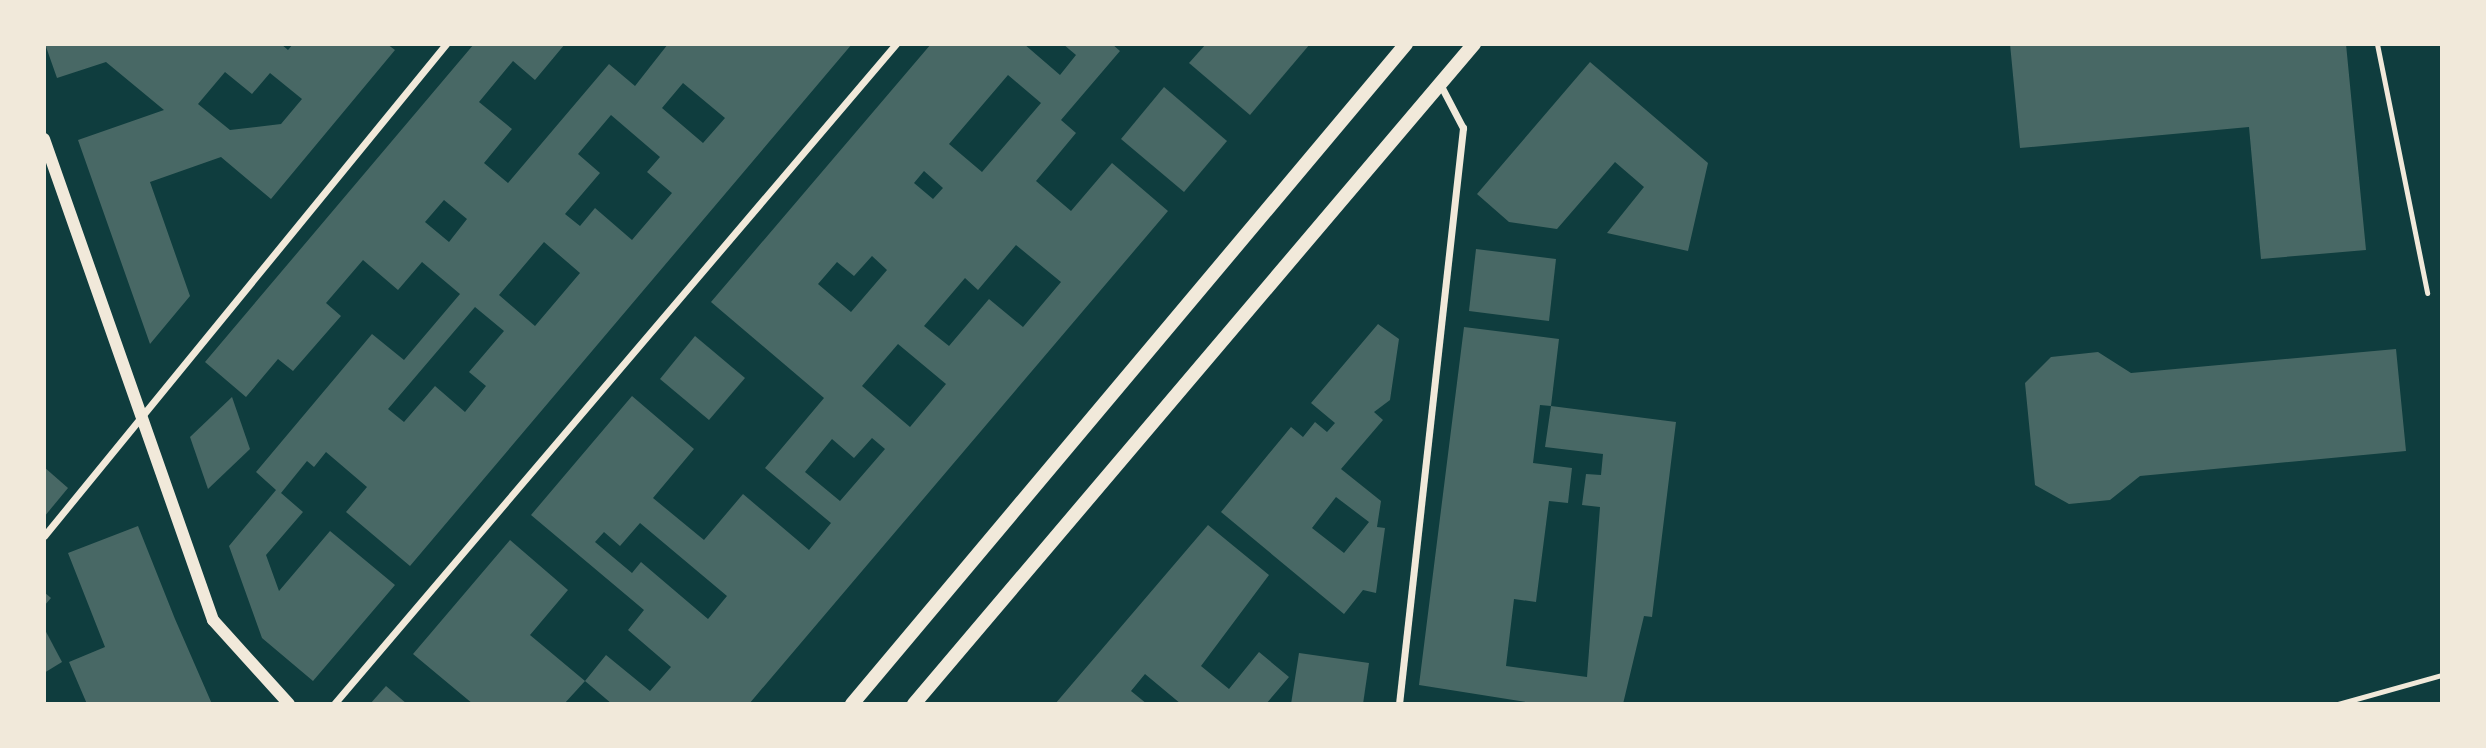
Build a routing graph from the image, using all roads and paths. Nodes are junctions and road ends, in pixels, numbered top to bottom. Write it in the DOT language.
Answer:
graph roads {
  1 [pos="446,44"];
  2 [pos="896,44"];
  3 [pos="1406,44"];
  4 [pos="1474,44"];
  5 [pos="2377,44"];
  6 [pos="1441,86"];
  7 [pos="44,139"];
  8 [pos="2427,293"];
  9 [pos="145,415"];
  10 [pos="44,536"];
  11 [pos="2442,675"];
  12 [pos="289,704"];
  13 [pos="334,704"];
  14 [pos="852,704"];
  15 [pos="914,704"];
  16 [pos="1399,704"];
  17 [pos="2338,704"];
  1 -- 9 [label="street"];
  2 -- 13 [label="street"];
  3 -- 14 [label="main road"];
  4 -- 6 [label="main road"];
  5 -- 8 [label="lane"];
  6 -- 15 [label="main road"];
  6 -- 16 [label="street"];
  7 -- 9 [label="street"];
  9 -- 10 [label="street"];
  9 -- 12 [label="street"];
  11 -- 17 [label="lane"];
}
